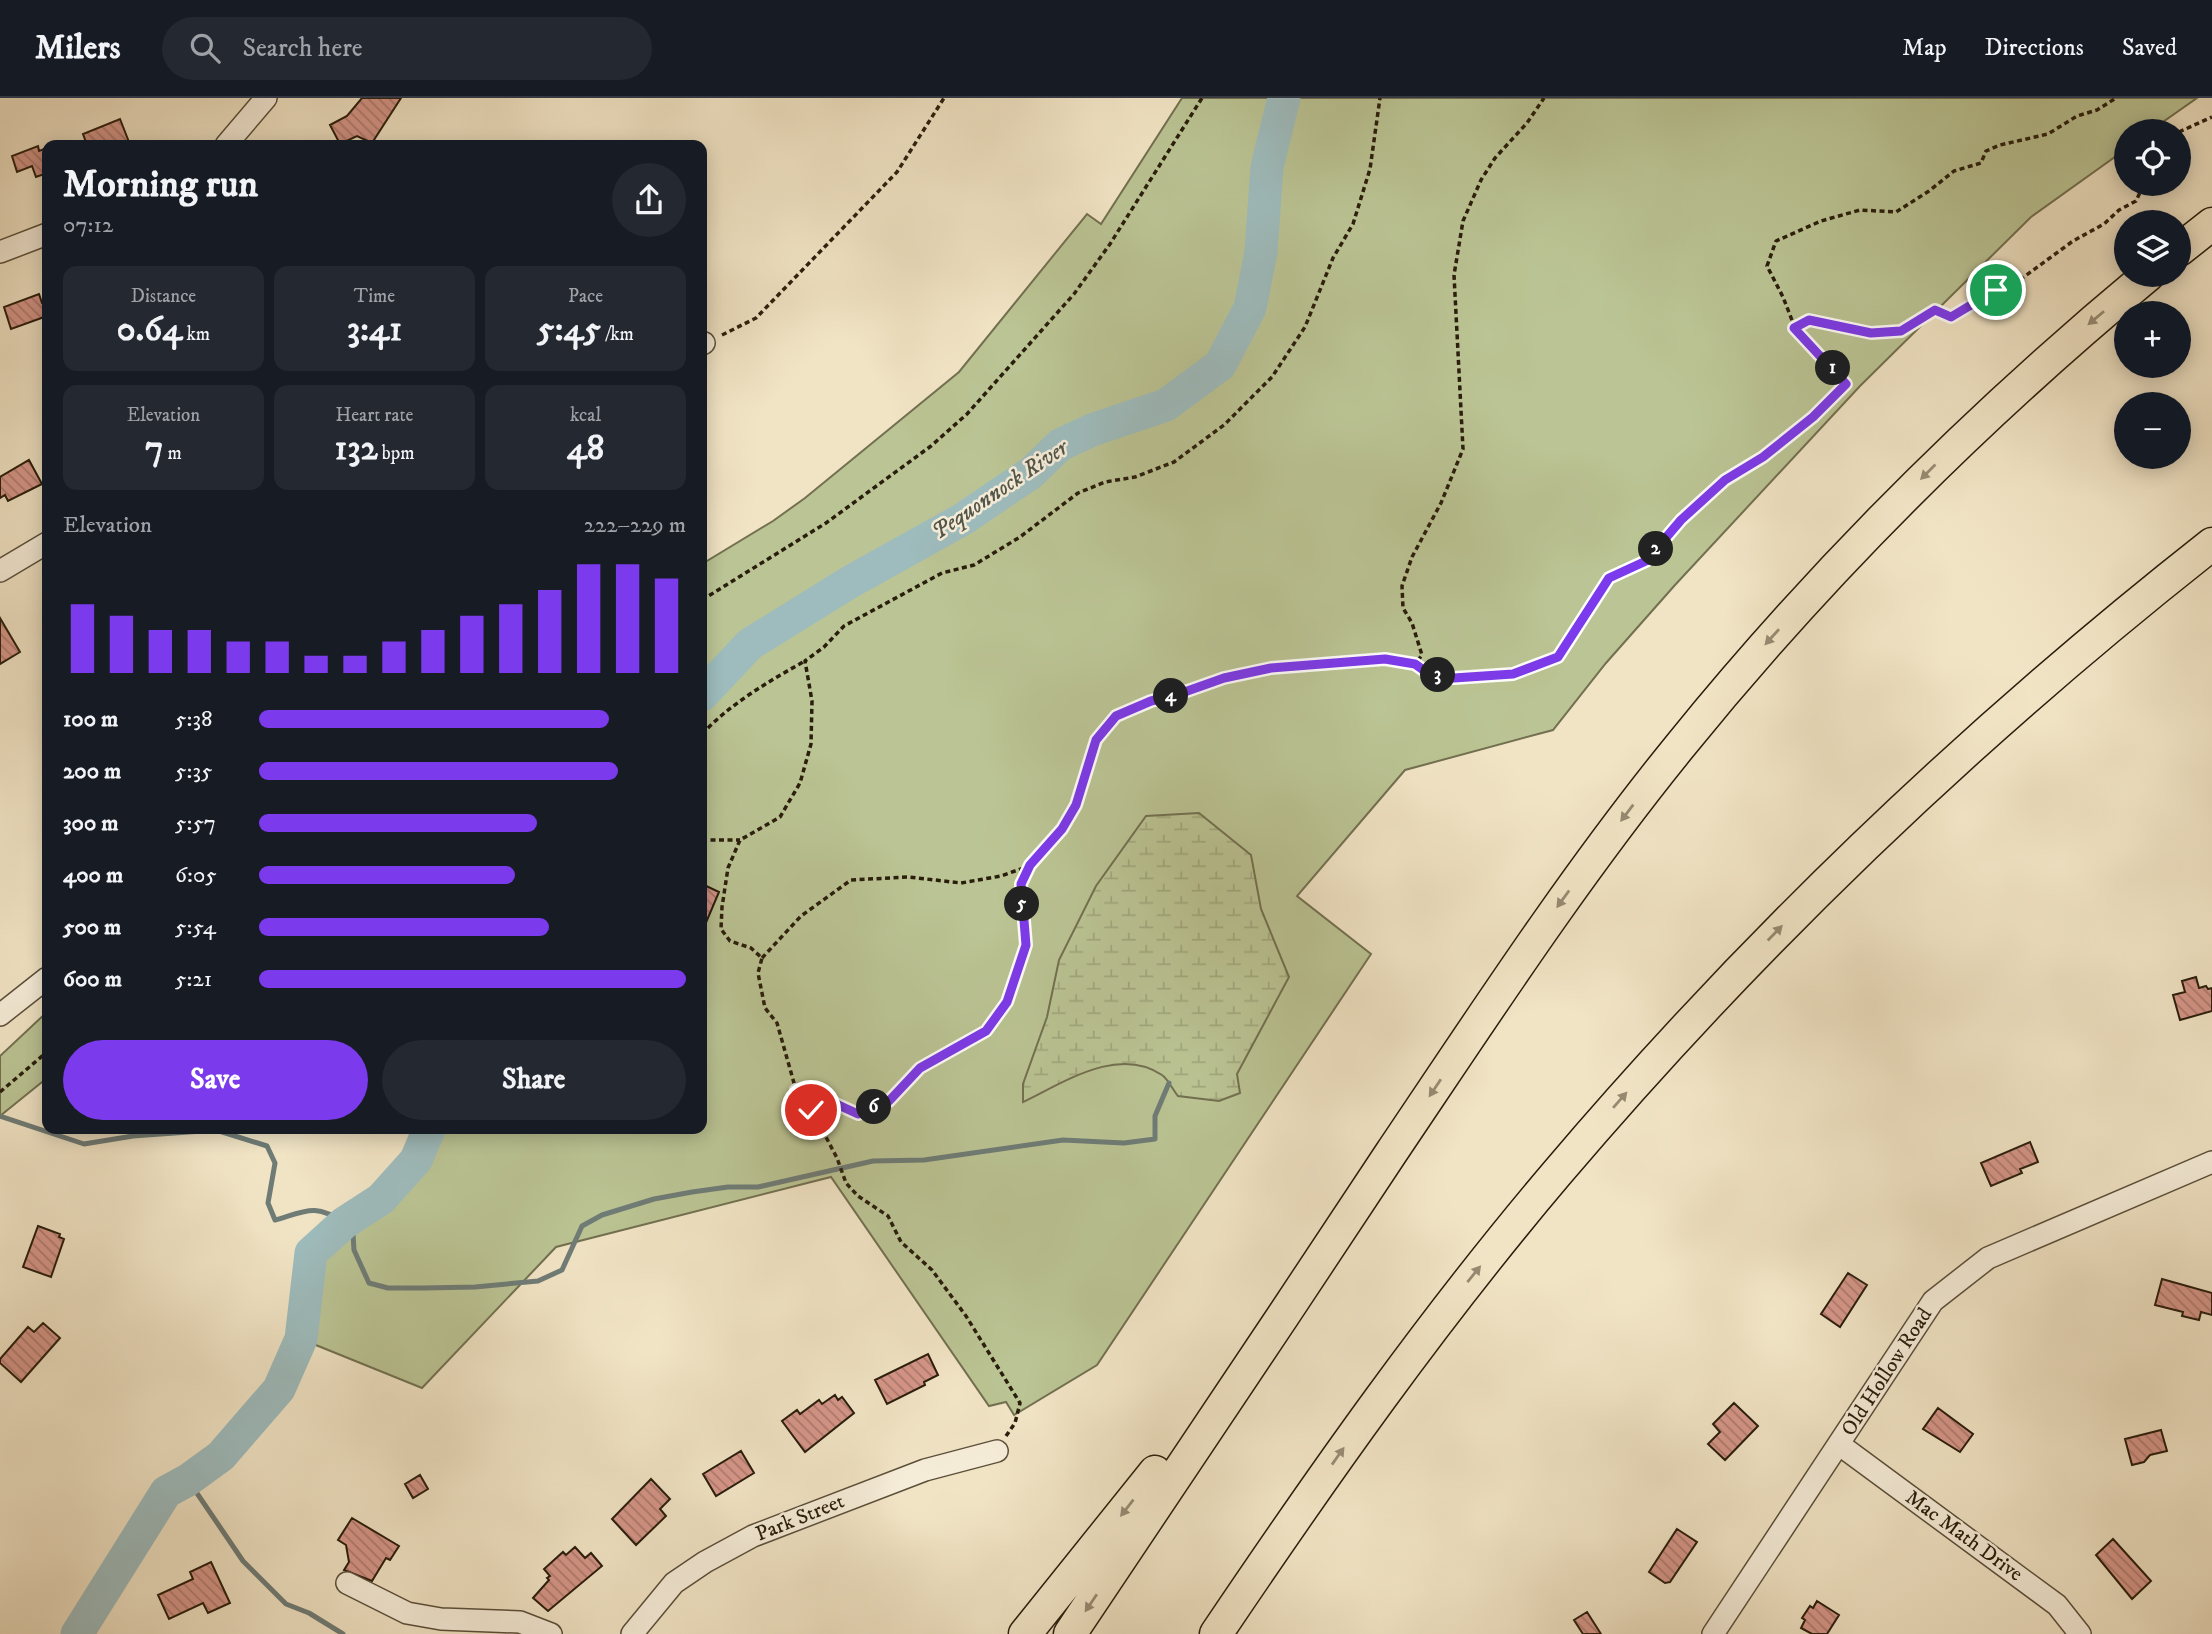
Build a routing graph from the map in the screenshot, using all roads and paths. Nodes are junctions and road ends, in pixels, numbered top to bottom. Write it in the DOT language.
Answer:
graph roads {
  1 [pos="267,98"];
  2 [pos="944,98"];
  3 [pos="1202,98"];
  4 [pos="1380,98"];
  5 [pos="1544,98"];
  6 [pos="2116,98"];
  7 [pos="2212,117"];
  8 [pos="2191,127"];
  9 [pos="230,140"];
  10 [pos="2138,196"];
  11 [pos="2212,224"];
  12 [pos="42,236"];
  13 [pos="2191,241"];
  14 [pos="0,252"];
  15 [pos="2134,287"];
  16 [pos="1794,328"];
  17 [pos="707,341"];
  18 [pos="2212,544"];
  19 [pos="42,546"];
  20 [pos="0,571"];
  21 [pos="707,597"];
  22 [pos="805,661"];
  23 [pos="1415,664"];
  24 [pos="707,728"];
  25 [pos="707,840"];
  26 [pos="740,840"];
  27 [pos="1030,865"];
  28 [pos="762,958"];
  29 [pos="42,982"];
  30 [pos="0,1015"];
  31 [pos="42,1056"];
  32 [pos="796,1090"];
  33 [pos="0,1092"];
  34 [pos="2212,1162"];
  35 [pos="1333,1241"];
  36 [pos="1840,1445"];
  37 [pos="997,1451"];
  38 [pos="1308,1499"];
  39 [pos="347,1583"];
  40 [pos="551,1634"];
  41 [pos="632,1634"];
  42 [pos="1025,1634"];
  43 [pos="1070,1634"];
  44 [pos="1216,1634"];
  45 [pos="1230,1634"];
  46 [pos="1713,1634"];
  47 [pos="2080,1634"];
  1 -- 9 [label="street"];
  2 -- 17 [label="path"];
  3 -- 21 [label="path"];
  4 -- 22 [label="path"];
  5 -- 23 [label="path"];
  6 -- 16 [label="path"];
  7 -- 8 [label="path"];
  10 -- 16 [label="path"];
  11 -- 13 [label="highway"];
  12 -- 14 [label="street"];
  15 -- 35 [label="highway, one-way"];
  16 -- 23 [label="path"];
  38 -- 18 [label="highway, one-way"];
  19 -- 20 [label="street"];
  22 -- 24 [label="path"];
  22 -- 26 [label="path"];
  23 -- 27 [label="path"];
  25 -- 26 [label="path"];
  26 -- 28 [label="path"];
  27 -- 28 [label="path"];
  27 -- 32 [label="path"];
  28 -- 32 [label="path"];
  29 -- 30 [label="street"];
  31 -- 33 [label="path"];
  32 -- 37 [label="path"];
  34 -- 36 [label="street, Old Hollow Road"];
  35 -- 42 [label="highway, one-way"];
  35 -- 43 [label="highway, one-way"];
  36 -- 46 [label="street, Old Hollow Road"];
  36 -- 47 [label="street, Mac Math Drive"];
  37 -- 41 [label="street, Park Street"];
  38 -- 44 [label="highway"];
  38 -- 45 [label="highway"];
  39 -- 40 [label="street"];
}
